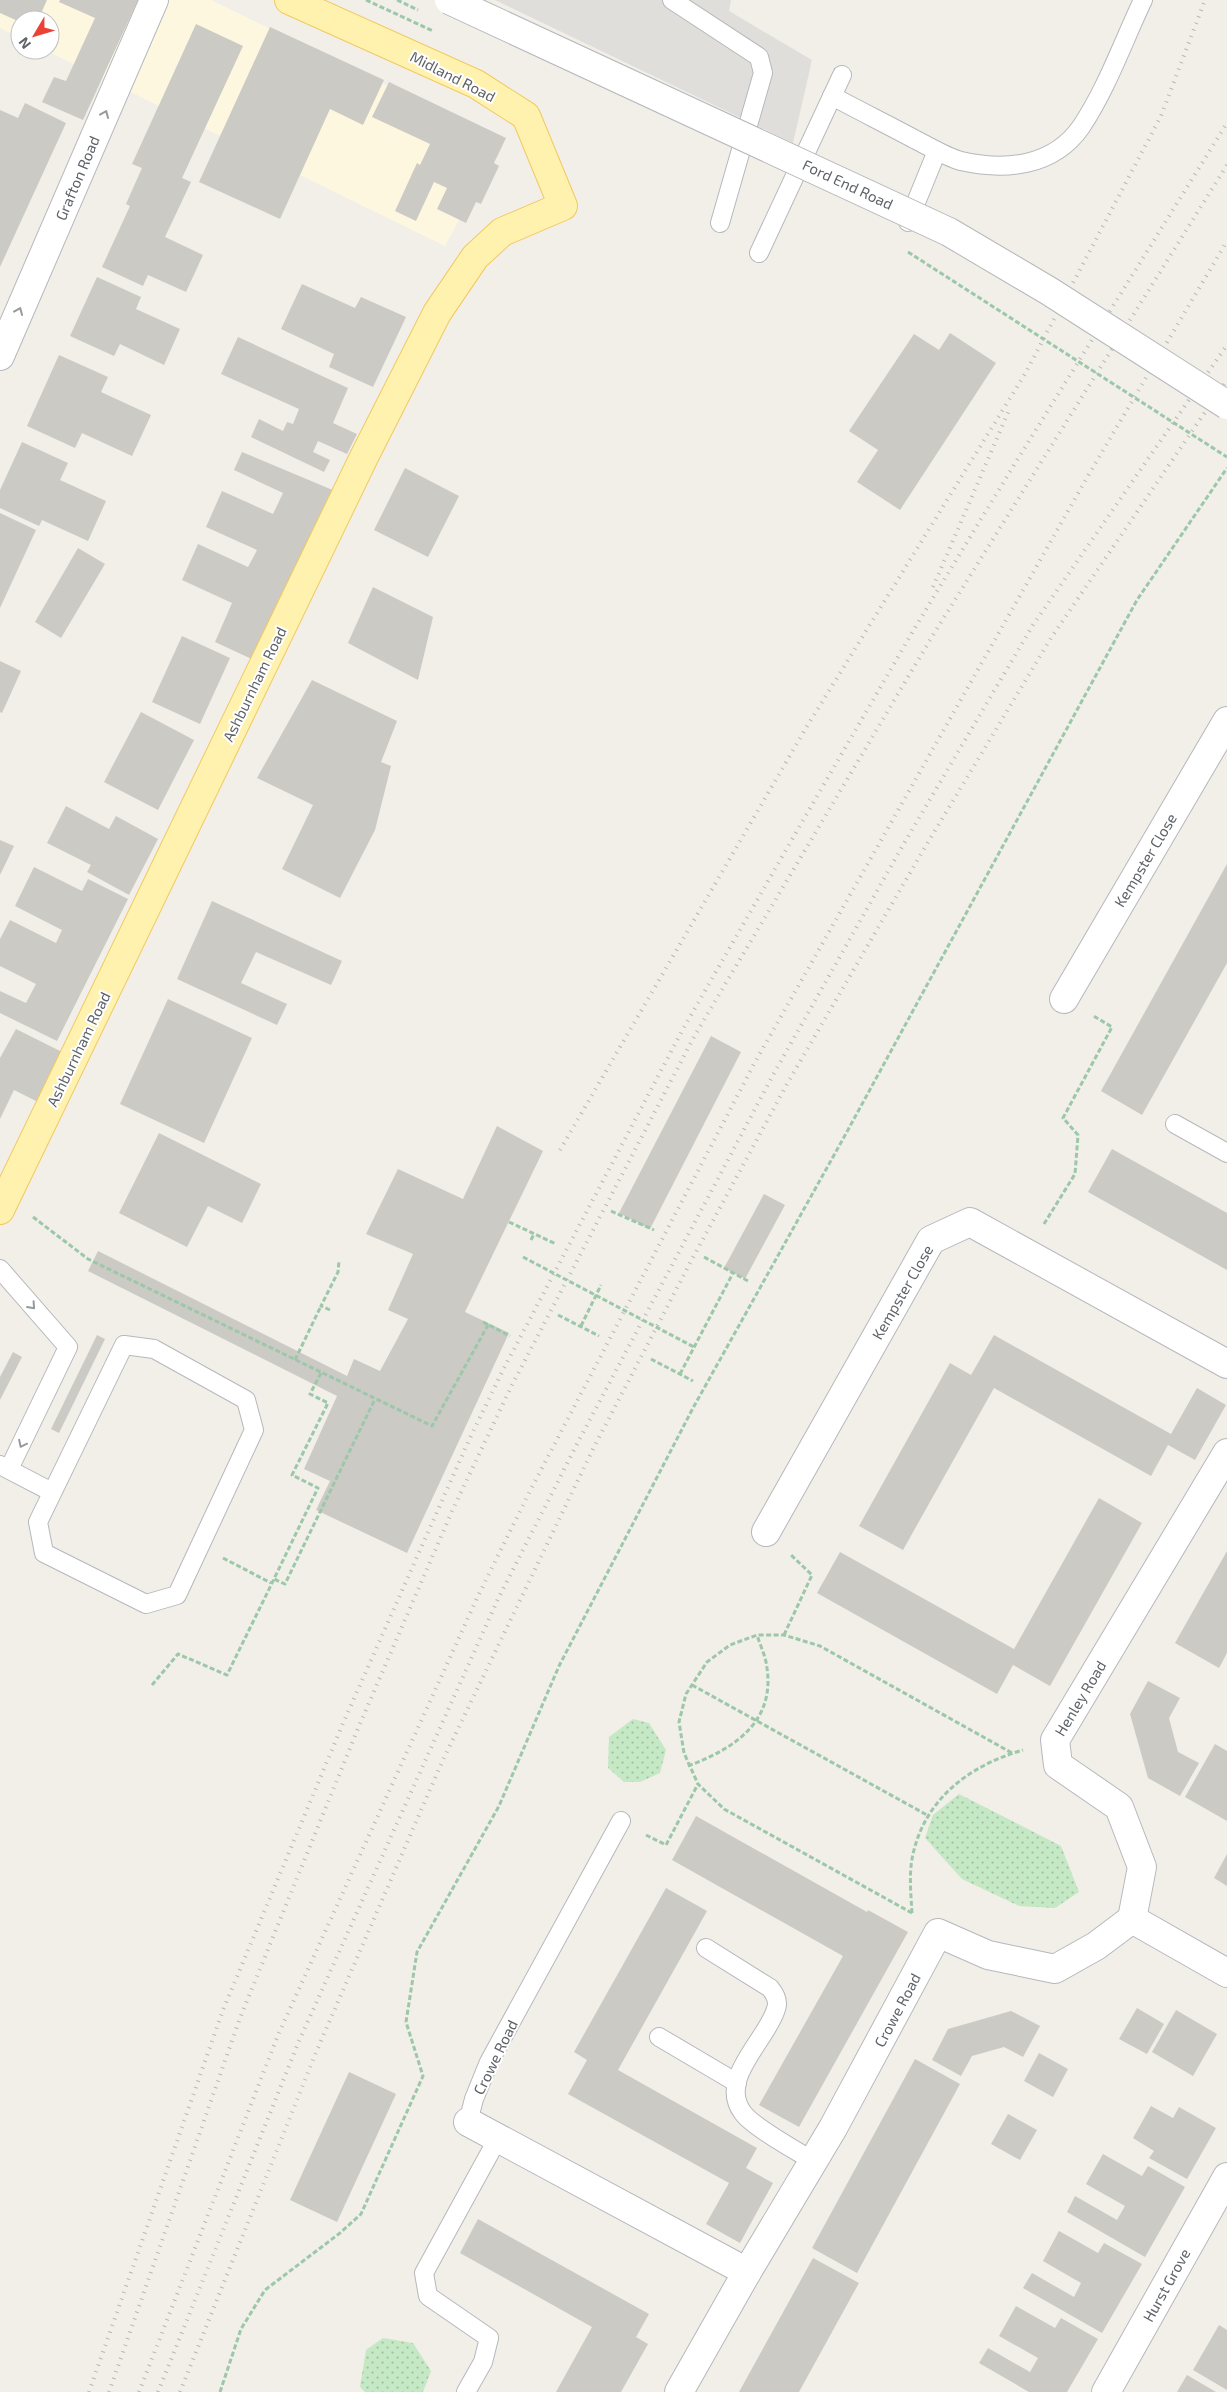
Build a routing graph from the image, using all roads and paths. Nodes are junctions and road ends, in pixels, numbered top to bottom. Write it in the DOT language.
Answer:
graph roads {
  1 [pos="154,0"];
  2 [pos="289,0"];
  3 [pos="366,0"];
  4 [pos="449,0"];
  5 [pos="672,0"];
  6 [pos="1142,0"];
  7 [pos="436,33"];
  8 [pos="842,75"];
  9 [pos="832,96"];
  10 [pos="937,151"];
  11 [pos="563,206"];
  12 [pos="720,224"];
  13 [pos="906,226"];
  14 [pos="907,251"];
  15 [pos="759,253"];
  16 [pos="0,356"];
  17 [pos="1227,405"];
  18 [pos="1227,457"];
  19 [pos="1227,468"];
  20 [pos="1227,721"];
  21 [pos="1064,999"];
  22 [pos="1175,1124"];
  23 [pos="1227,1153"];
  24 [pos="13,1211"];
  25 [pos="611,1211"];
  26 [pos="509,1222"];
  27 [pos="654,1230"];
  28 [pos="534,1234"];
  29 [pos="531,1240"];
  30 [pos="556,1244"];
  31 [pos="1026,1252"];
  32 [pos="523,1257"];
  33 [pos="704,1257"];
  34 [pos="339,1261"];
  35 [pos="733,1273"];
  36 [pos="2,1277"];
  37 [pos="748,1280"];
  38 [pos="601,1285"];
  39 [pos="596,1295"];
  40 [pos="321,1306"];
  41 [pos="330,1310"];
  42 [pos="558,1315"];
  43 [pos="483,1322"];
  44 [pos="488,1325"];
  45 [pos="581,1326"];
  46 [pos="510,1336"];
  47 [pos="599,1336"];
  48 [pos="694,1347"];
  49 [pos="651,1359"];
  50 [pos="295,1360"];
  51 [pos="1227,1364"];
  52 [pos="321,1373"];
  53 [pos="680,1374"];
  54 [pos="693,1381"];
  55 [pos="375,1399"];
  56 [pos="1227,1454"];
  57 [pos="5,1467"];
  58 [pos="52,1492"];
  59 [pos="766,1532"];
  60 [pos="199,1546"];
  61 [pos="274,1579"];
  62 [pos="272,1583"];
  63 [pos="757,1635"];
  64 [pos="784,1635"];
  65 [pos="152,1685"];
  66 [pos="692,1685"];
  67 [pos="756,1720"];
  68 [pos="1055,1740"];
  69 [pos="1012,1753"];
  70 [pos="688,1766"];
  71 [pos="698,1784"];
  72 [pos="927,1815"];
  73 [pos="621,1822"];
  74 [pos="912,1913"];
  75 [pos="1132,1919"];
  76 [pos="938,1933"];
  77 [pos="706,1948"];
  78 [pos="1227,1973"];
  79 [pos="659,2037"];
  80 [pos="738,2083"];
  81 [pos="468,2122"];
  82 [pos="498,2138"];
  83 [pos="814,2161"];
  84 [pos="1227,2177"];
  85 [pos="747,2272"];
  86 [pos="220,2392"];
  87 [pos="466,2392"];
  88 [pos="679,2392"];
  89 [pos="1106,2392"];
  16 -- 1 [label="street, Grafton Road, one-way"];
  2 -- 11 [label="main road, Midland Road"];
  3 -- 7 [label="path, bridge"];
  4 -- 17 [label="street, Ford End Road, bridge"];
  5 -- 12 [label="lane"];
  6 -- 10 [label="lane"];
  8 -- 9 [label="lane"];
  9 -- 10 [label="lane"];
  9 -- 15 [label="lane"];
  10 -- 13 [label="lane"];
  11 -- 24 [label="main road, Ashburnham Road"];
  14 -- 18 [label="path, bridge"];
  19 -- 86 [label="path"];
  20 -- 21 [label="street, Kempster Close"];
  21 -- 31 [label="path"];
  22 -- 23 [label="lane"];
  24 -- 50 [label="path"];
  25 -- 27 [label="path"];
  26 -- 28 [label="path"];
  28 -- 29 [label="path"];
  28 -- 30 [label="path"];
  31 -- 51 [label="street, Kempster Close"];
  31 -- 59 [label="street, Kempster Close"];
  32 -- 39 [label="path, bridge"];
  33 -- 35 [label="path"];
  34 -- 40 [label="path"];
  35 -- 37 [label="path"];
  35 -- 48 [label="path"];
  36 -- 57 [label="lane, one-way"];
  38 -- 39 [label="path"];
  39 -- 45 [label="path"];
  39 -- 48 [label="path, bridge"];
  40 -- 41 [label="path"];
  40 -- 50 [label="path"];
  42 -- 45 [label="path"];
  43 -- 44 [label="path"];
  44 -- 46 [label="path"];
  44 -- 55 [label="path"];
  45 -- 47 [label="path"];
  48 -- 53 [label="path"];
  49 -- 53 [label="path"];
  50 -- 52 [label="path"];
  52 -- 55 [label="path"];
  52 -- 61 [label="path"];
  53 -- 54 [label="path"];
  55 -- 61 [label="path"];
  56 -- 68 [label="street, Henley Road"];
  57 -- 58 [label="lane"];
  58 -- 60 [label="lane"];
  58 -- 60 [label="lane"];
  59 -- 64 [label="path"];
  60 -- 62 [label="path"];
  61 -- 62 [label="path"];
  62 -- 65 [label="path"];
  63 -- 64 [label="path"];
  63 -- 66 [label="path"];
  63 -- 67 [label="path"];
  64 -- 69 [label="path"];
  66 -- 67 [label="path"];
  66 -- 70 [label="path"];
  67 -- 70 [label="path"];
  67 -- 72 [label="path"];
  68 -- 69 [label="path"];
  68 -- 75 [label="street, Henley Road"];
  69 -- 72 [label="path"];
  70 -- 71 [label="path"];
  71 -- 73 [label="path"];
  71 -- 74 [label="path"];
  72 -- 74 [label="path"];
  73 -- 81 [label="lane, Crowe Road"];
  74 -- 76 [label="path"];
  75 -- 76 [label="street"];
  75 -- 78 [label="street"];
  76 -- 83 [label="street, Crowe Road"];
  77 -- 80 [label="lane"];
  79 -- 80 [label="lane"];
  80 -- 83 [label="lane"];
  81 -- 82 [label="street, Crowe Road"];
  82 -- 85 [label="street, Crowe Road"];
  82 -- 87 [label="lane"];
  83 -- 85 [label="street, Crowe Road"];
  84 -- 89 [label="street, Hurst Grove"];
  85 -- 88 [label="street, Crowe Road"];
}
